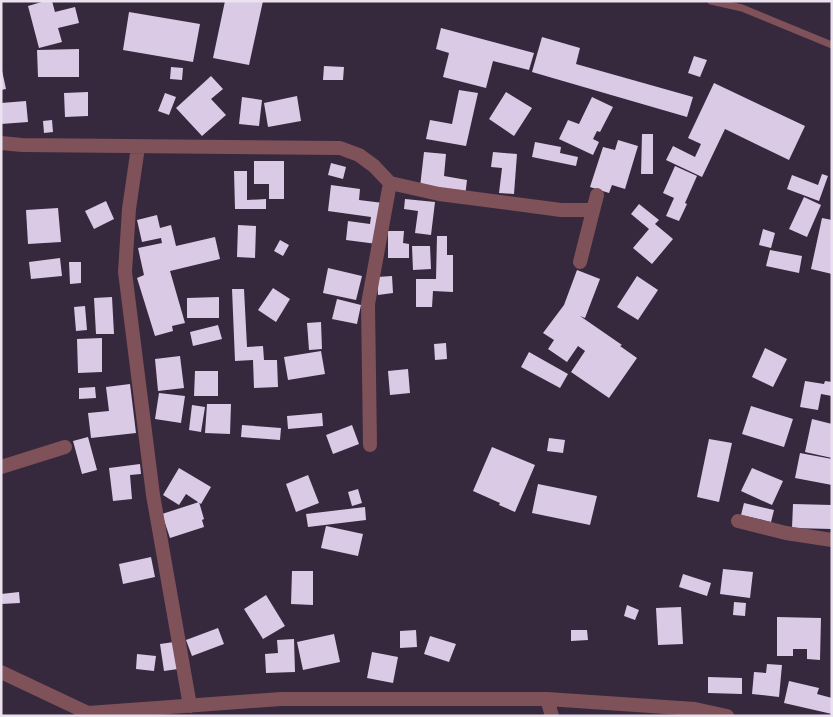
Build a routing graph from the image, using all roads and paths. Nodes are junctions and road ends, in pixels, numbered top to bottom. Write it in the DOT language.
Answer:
graph roads {
  1 [pos="711,1"];
  2 [pos="832,45"];
  3 [pos="1,143"];
  4 [pos="138,147"];
  5 [pos="390,183"];
  6 [pos="596,195"];
  7 [pos="593,210"];
  8 [pos="580,262"];
  9 [pos="370,445"];
  10 [pos="65,447"];
  11 [pos="1,468"];
  12 [pos="738,521"];
  13 [pos="832,540"];
  14 [pos="1,672"];
  15 [pos="547,699"];
  16 [pos="190,706"];
  17 [pos="89,714"];
  18 [pos="552,716"];
  19 [pos="727,716"];
  1 -- 2 [label="lane"];
  3 -- 4 [label="street"];
  4 -- 5 [label="street"];
  4 -- 16 [label="street"];
  5 -- 7 [label="street"];
  5 -- 9 [label="street"];
  6 -- 7 [label="street"];
  7 -- 8 [label="street"];
  10 -- 11 [label="street"];
  12 -- 13 [label="street"];
  14 -- 17 [label="street"];
  15 -- 16 [label="street"];
  15 -- 18 [label="street"];
  15 -- 19 [label="street"];
  16 -- 17 [label="street"];
}
